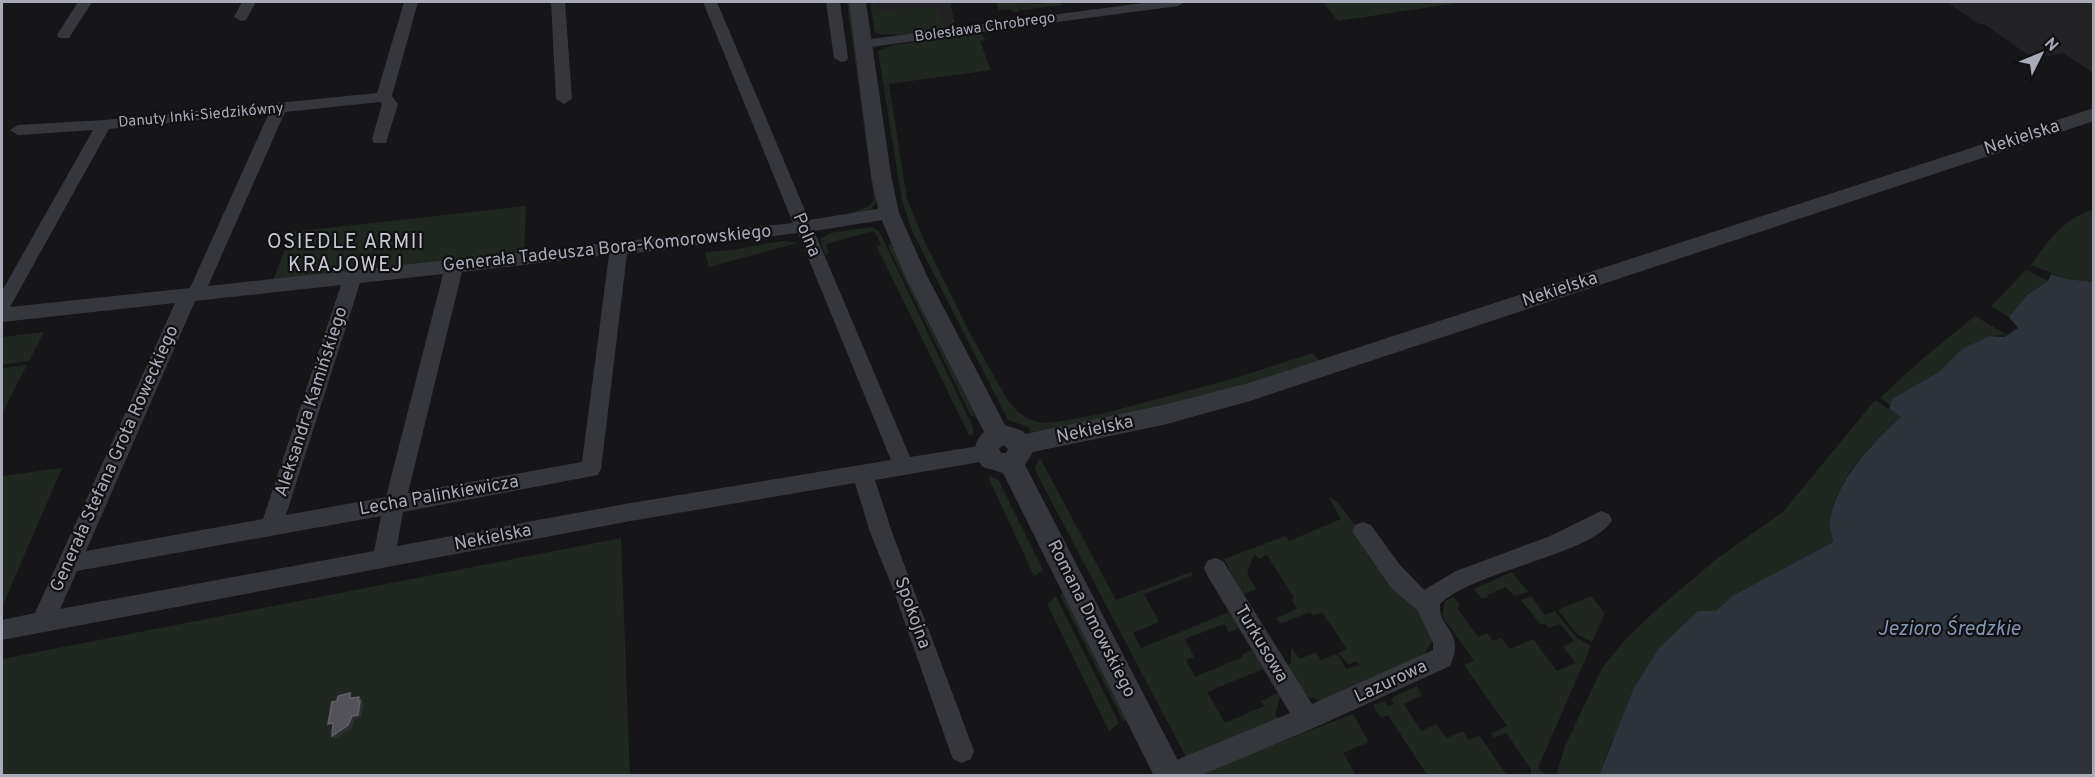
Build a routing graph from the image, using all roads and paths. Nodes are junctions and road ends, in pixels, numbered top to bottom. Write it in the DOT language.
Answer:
graph roads {
  1 [pos="85,2"];
  2 [pos="249,2"];
  3 [pos="411,2"];
  4 [pos="558,2"];
  5 [pos="710,2"];
  6 [pos="833,2"];
  7 [pos="857,2"];
  8 [pos="1178,2"];
  9 [pos="241,17"];
  10 [pos="64,35"];
  11 [pos="863,44"];
  12 [pos="841,58"];
  13 [pos="384,97"];
  14 [pos="564,99"];
  15 [pos="279,108"];
  16 [pos="2094,114"];
  17 [pos="104,125"];
  18 [pos="18,130"];
  19 [pos="380,139"];
  20 [pos="889,213"];
  21 [pos="803,227"];
  22 [pos="619,248"];
  23 [pos="454,266"];
  24 [pos="353,276"];
  25 [pos="192,295"];
  26 [pos="2,306"];
  27 [pos="2,315"];
  28 [pos="1004,449"];
  29 [pos="904,468"];
  30 [pos="864,475"];
  31 [pos="395,504"];
  32 [pos="1601,520"];
  33 [pos="271,527"];
  34 [pos="1363,531"];
  35 [pos="384,559"];
  36 [pos="69,563"];
  37 [pos="1215,568"];
  38 [pos="1428,605"];
  39 [pos="43,622"];
  40 [pos="2,630"];
  41 [pos="1306,720"];
  42 [pos="962,751"];
  43 [pos="1171,776"];
  1 -- 10 [label="street"];
  2 -- 9 [label="street"];
  3 -- 13 [label="street"];
  4 -- 14 [label="street"];
  5 -- 21 [label="street, Polna"];
  6 -- 12 [label="street"];
  7 -- 11 [label="street, Romana Dmowskiego"];
  8 -- 11 [label="street, Bolesława Chrobrego"];
  11 -- 20 [label="street, Romana Dmowskiego"];
  13 -- 15 [label="street, Danuty Inki-Siedzikówny"];
  13 -- 19 [label="street"];
  15 -- 17 [label="street, Danuty Inki-Siedzikówny"];
  15 -- 25 [label="street, Generała Stefana Grota Roweckiego"];
  16 -- 28 [label="street, Nekielska"];
  17 -- 18 [label="street, Danuty Inki-Siedzikówny"];
  17 -- 26 [label="street"];
  20 -- 21 [label="street, Generała Tadeusza Bora-Komorowskiego"];
  20 -- 28 [label="street, Romana Dmowskiego"];
  21 -- 22 [label="street, Generała Tadeusza Bora-Komorowskiego"];
  21 -- 29 [label="street, Polna"];
  22 -- 23 [label="street, Generała Tadeusza Bora-Komorowskiego"];
  22 -- 31 [label="street, Lecha Palinkiewicza"];
  23 -- 24 [label="street, Generała Tadeusza Bora-Komorowskiego"];
  23 -- 31 [label="street"];
  24 -- 25 [label="street, Generała Tadeusza Bora-Komorowskiego"];
  24 -- 33 [label="street, Aleksandra Kamińskiego"];
  25 -- 27 [label="street, Generała Tadeusza Bora-Komorowskiego"];
  25 -- 36 [label="street, Generała Stefana Grota Roweckiego"];
  28 -- 29 [label="street, Nekielska"];
  28 -- 43 [label="street, Romana Dmowskiego"];
  29 -- 30 [label="street, Nekielska"];
  30 -- 35 [label="street, Nekielska"];
  30 -- 42 [label="street, Spokojna"];
  31 -- 33 [label="street, Lecha Palinkiewicza"];
  31 -- 35 [label="street"];
  32 -- 38 [label="street"];
  33 -- 36 [label="street, Lecha Palinkiewicza"];
  34 -- 38 [label="street"];
  35 -- 39 [label="street, Nekielska"];
  36 -- 39 [label="street, Generała Stefana Grota Roweckiego"];
  37 -- 41 [label="street, Turkusowa"];
  38 -- 41 [label="street, Lazurowa"];
  39 -- 40 [label="street, Nekielska"];
  41 -- 43 [label="street, Lazurowa"];
}
